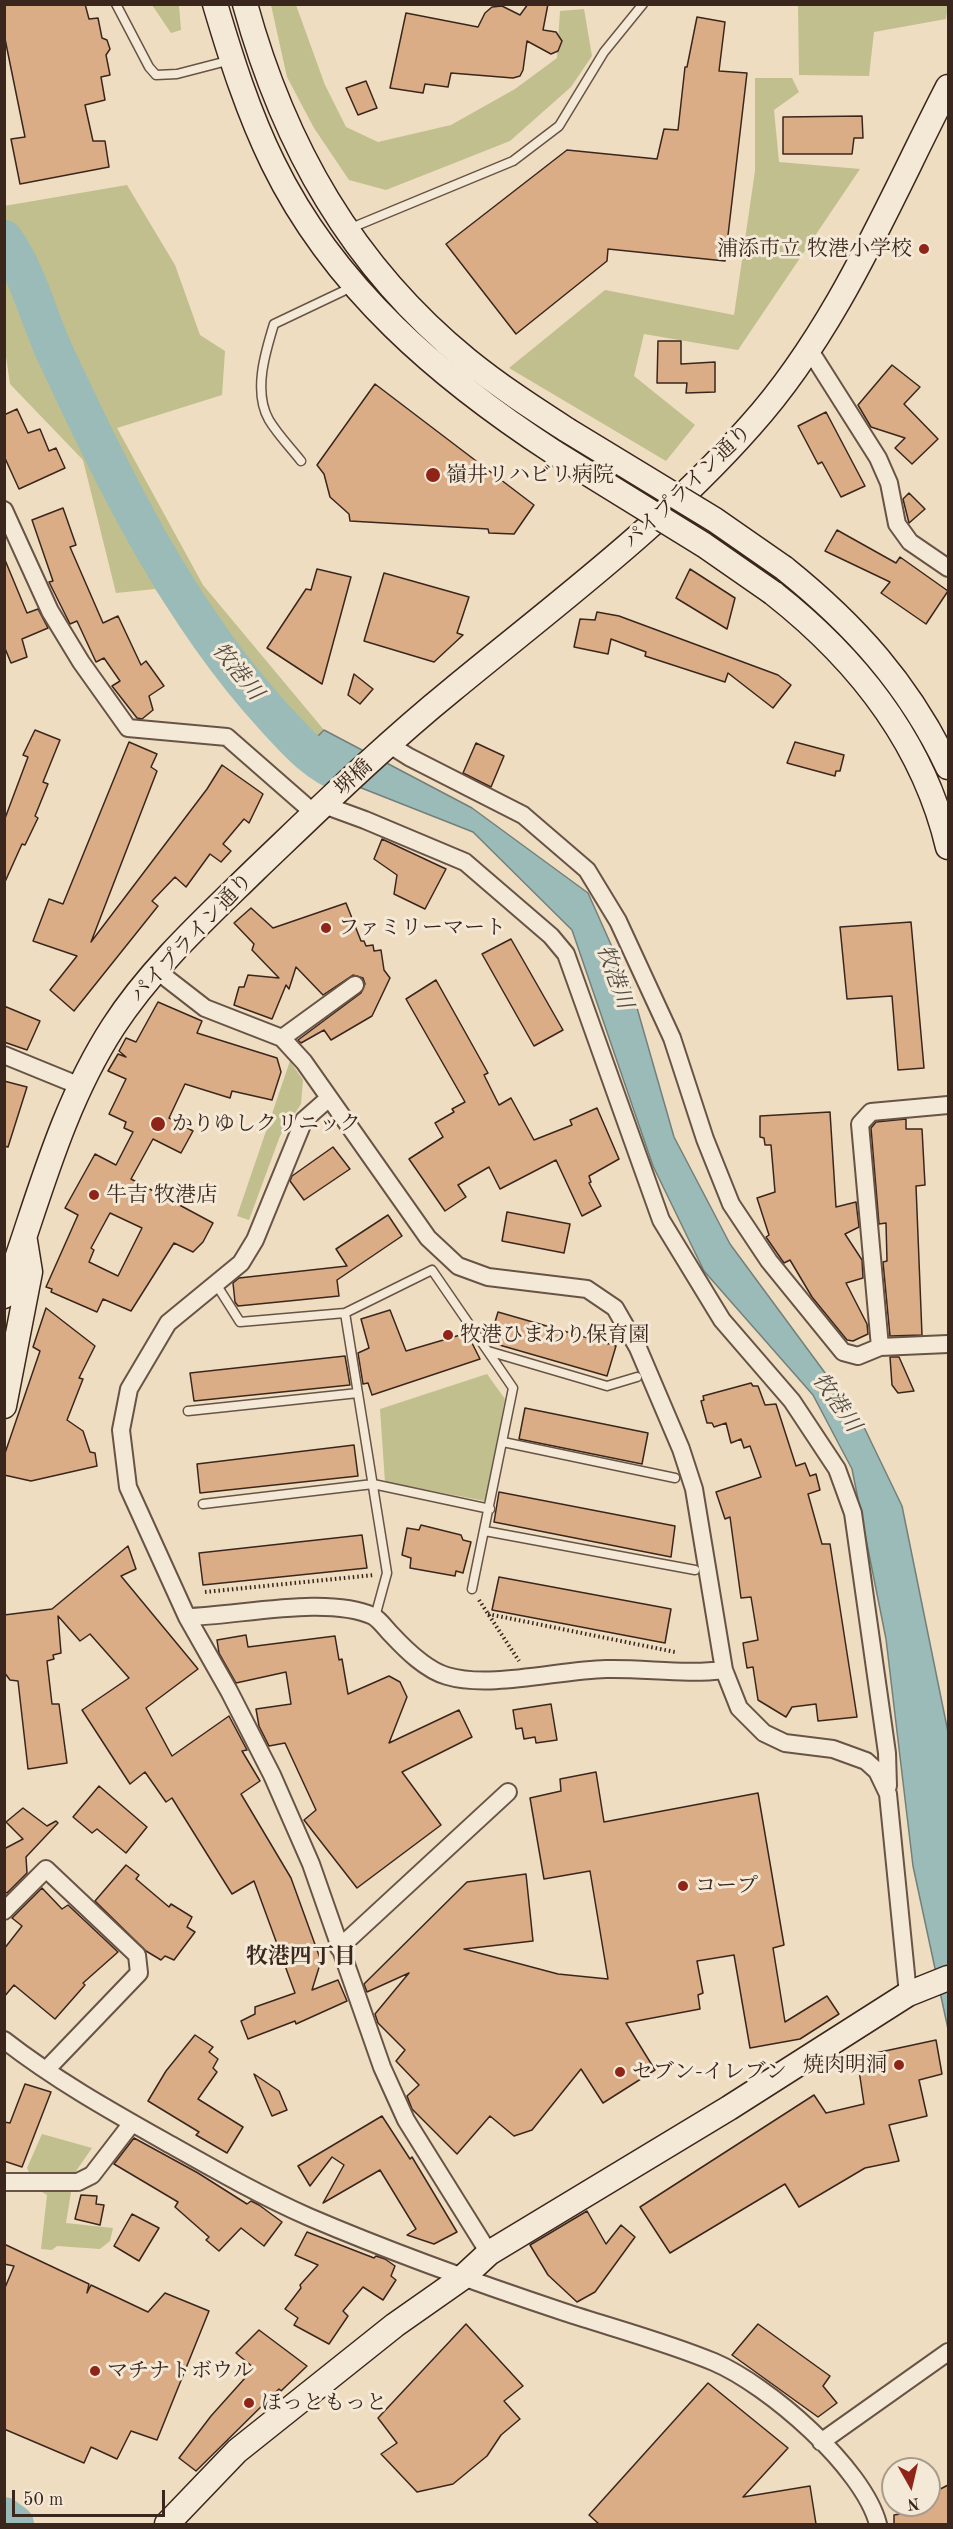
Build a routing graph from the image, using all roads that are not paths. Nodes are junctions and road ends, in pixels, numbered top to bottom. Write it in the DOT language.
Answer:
graph roads {
  1 [pos="116,4"];
  2 [pos="215,4"];
  3 [pos="245,4"];
  4 [pos="643,4"];
  5 [pos="231,60"];
  6 [pos="948,87"];
  7 [pos="347,230"];
  8 [pos="354,286"];
  9 [pos="809,349"];
  10 [pos="301,461"];
  11 [pos="4,510"];
  12 [pos="948,568"];
  13 [pos="385,750"];
  14 [pos="948,767"];
  15 [pos="323,807"];
  16 [pos="948,847"];
  17 [pos="156,970"];
  18 [pos="355,985"];
  19 [pos="282,1038"];
  20 [pos="4,1054"];
  21 [pos="80,1086"];
  22 [pos="329,1098"];
  23 [pos="948,1105"];
  24 [pos="25,1239"];
  25 [pos="216,1284"];
  26 [pos="4,1296"];
  27 [pos="345,1313"];
  28 [pos="948,1344"];
  29 [pos="880,1347"];
  30 [pos="488,1351"];
  31 [pos="637,1377"];
  32 [pos="358,1393"];
  33 [pos="4,1406"];
  34 [pos="188,1410"];
  35 [pos="503,1442"];
  36 [pos="675,1478"];
  37 [pos="373,1484"];
  38 [pos="203,1504"];
  39 [pos="490,1509"];
  40 [pos="485,1531"];
  41 [pos="695,1570"];
  42 [pos="472,1589"];
  43 [pos="187,1617"];
  44 [pos="375,1617"];
  45 [pos="724,1670"];
  46 [pos="508,1792"];
  47 [pos="888,1794"];
  48 [pos="4,1911"];
  49 [pos="339,1948"];
  50 [pos="929,1986"];
  51 [pos="4,2040"];
  52 [pos="46,2070"];
  53 [pos="132,2123"];
  54 [pos="4,2182"];
  55 [pos="489,2253"];
  56 [pos="462,2278"];
  57 [pos="948,2352"];
  58 [pos="821,2442"];
  59 [pos="167,2524"];
  60 [pos="878,2524"];
  1 -- 5 [label="lane"];
  2 -- 5 [label="main road"];
  3 -- 7 [label="main road"];
  4 -- 7 [label="lane"];
  5 -- 8 [label="main road"];
  6 -- 9 [label="main road, パイプライン通り"];
  7 -- 14 [label="main road, bridge"];
  8 -- 10 [label="lane"];
  8 -- 16 [label="main road, bridge"];
  9 -- 12 [label="street"];
  9 -- 13 [label="main road, パイプライン通り"];
  11 -- 15 [label="street"];
  13 -- 15 [label="main road, 堺橋"];
  13 -- 29 [label="street"];
  15 -- 17 [label="main road, パイプライン通り"];
  15 -- 47 [label="street"];
  17 -- 19 [label="street"];
  17 -- 21 [label="main road, パイプライン通り"];
  18 -- 19 [label="street"];
  19 -- 22 [label="street"];
  20 -- 21 [label="street"];
  21 -- 24 [label="main road, パイプライン通り"];
  22 -- 25 [label="street"];
  22 -- 45 [label="street"];
  23 -- 29 [label="street"];
  24 -- 26 [label="main road, パイプライン通り"];
  24 -- 33 [label="main road"];
  25 -- 27 [label="lane"];
  25 -- 43 [label="street"];
  27 -- 30 [label="lane"];
  27 -- 32 [label="lane"];
  28 -- 29 [label="street"];
  30 -- 31 [label="lane"];
  30 -- 35 [label="lane"];
  32 -- 34 [label="lane"];
  32 -- 37 [label="lane"];
  35 -- 36 [label="lane"];
  35 -- 39 [label="lane"];
  37 -- 38 [label="lane"];
  37 -- 39 [label="lane"];
  37 -- 44 [label="lane"];
  39 -- 40 [label="lane"];
  40 -- 41 [label="lane"];
  40 -- 42 [label="lane"];
  43 -- 44 [label="street"];
  43 -- 49 [label="street"];
  44 -- 45 [label="street"];
  45 -- 47 [label="street"];
  46 -- 49 [label="street"];
  47 -- 50 [label="street"];
  48 -- 52 [label="street"];
  49 -- 55 [label="street"];
  50 -- 55 [label="main road"];
  51 -- 52 [label="street"];
  52 -- 53 [label="street"];
  53 -- 54 [label="street"];
  53 -- 56 [label="street"];
  55 -- 56 [label="main road"];
  56 -- 58 [label="street"];
  56 -- 59 [label="main road"];
  57 -- 58 [label="street"];
  58 -- 60 [label="street"];
}
